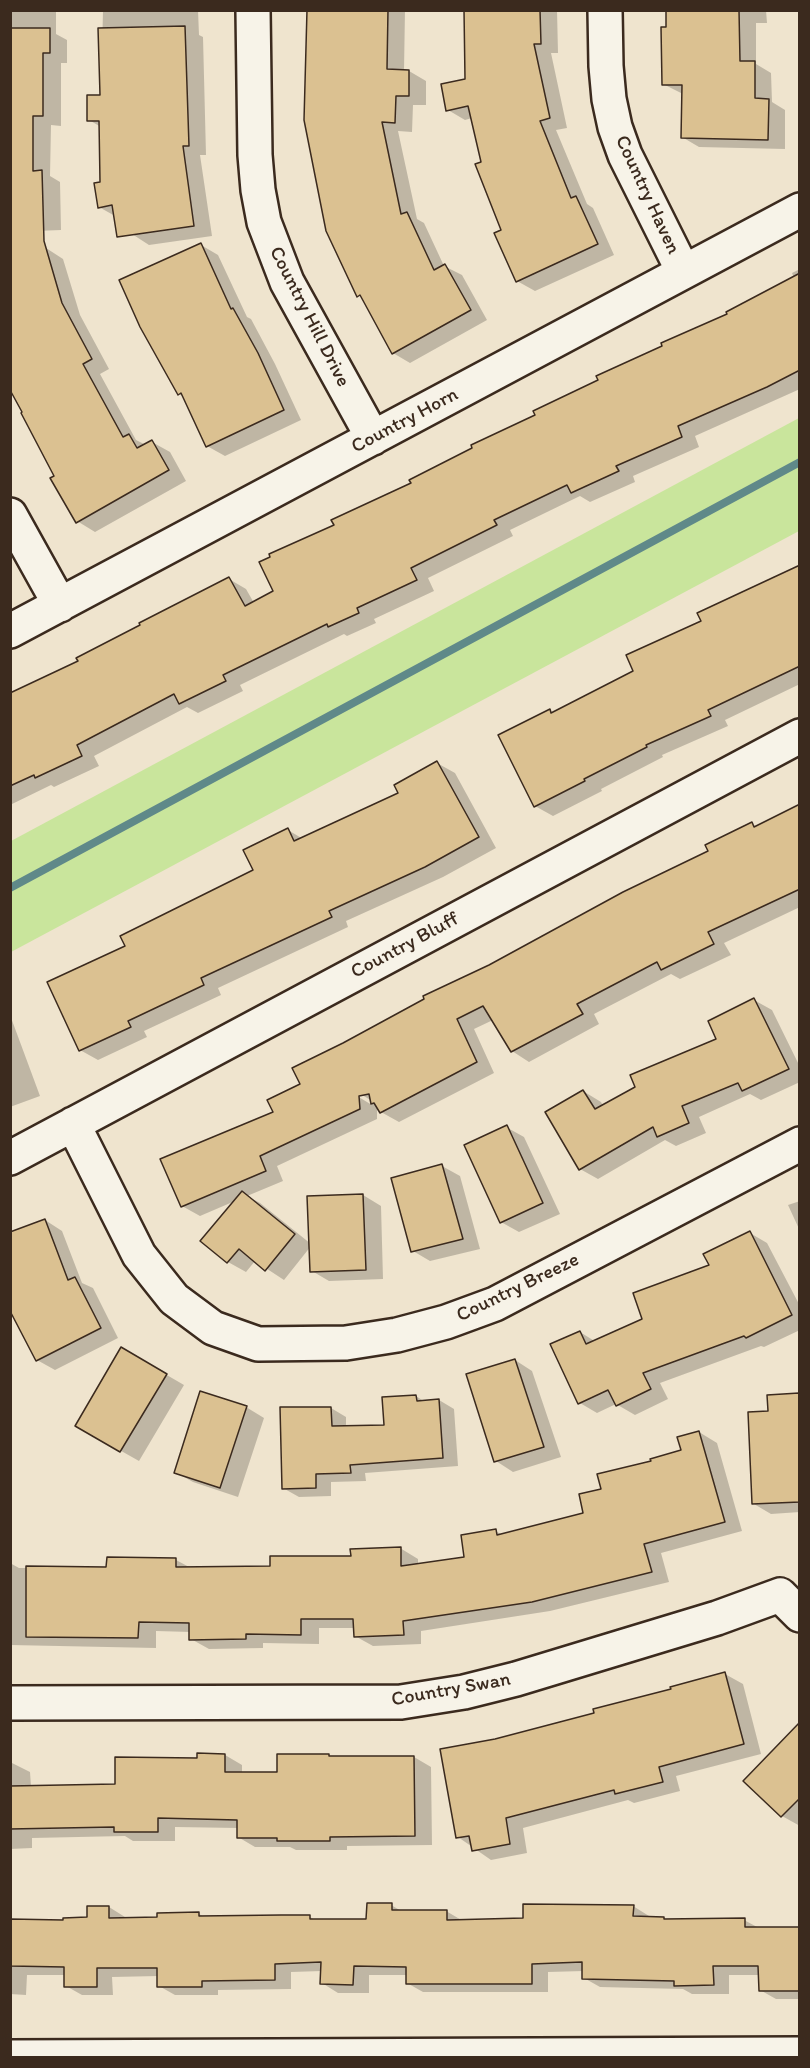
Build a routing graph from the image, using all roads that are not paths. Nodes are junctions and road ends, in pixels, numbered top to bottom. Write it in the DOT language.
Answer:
graph roads {
  1 [pos="253,10"];
  2 [pos="605,10"];
  3 [pos="800,210"];
  4 [pos="683,271"];
  5 [pos="373,438"];
  6 [pos="10,515"];
  7 [pos="60,605"];
  8 [pos="10,631"];
  9 [pos="800,736"];
  10 [pos="73,1124"];
  11 [pos="800,1144"];
  12 [pos="10,1158"];
  13 [pos="800,1615"];
  14 [pos="10,1703"];
  15 [pos="800,2054"];
  16 [pos="10,2057"];
  1 -- 5 [label="street, Country Hill Drive"];
  2 -- 4 [label="street, Country Haven"];
  3 -- 4 [label="street, Country Horn"];
  4 -- 5 [label="street, Country Horn"];
  5 -- 7 [label="street, Country Horn"];
  6 -- 7 [label="street"];
  7 -- 8 [label="street, Country Horn"];
  9 -- 10 [label="street, Country Bluff"];
  10 -- 11 [label="street, Country Breeze"];
  10 -- 12 [label="street, Country Bluff"];
  13 -- 14 [label="street, Country Swan"];
  15 -- 16 [label="street"];
}
